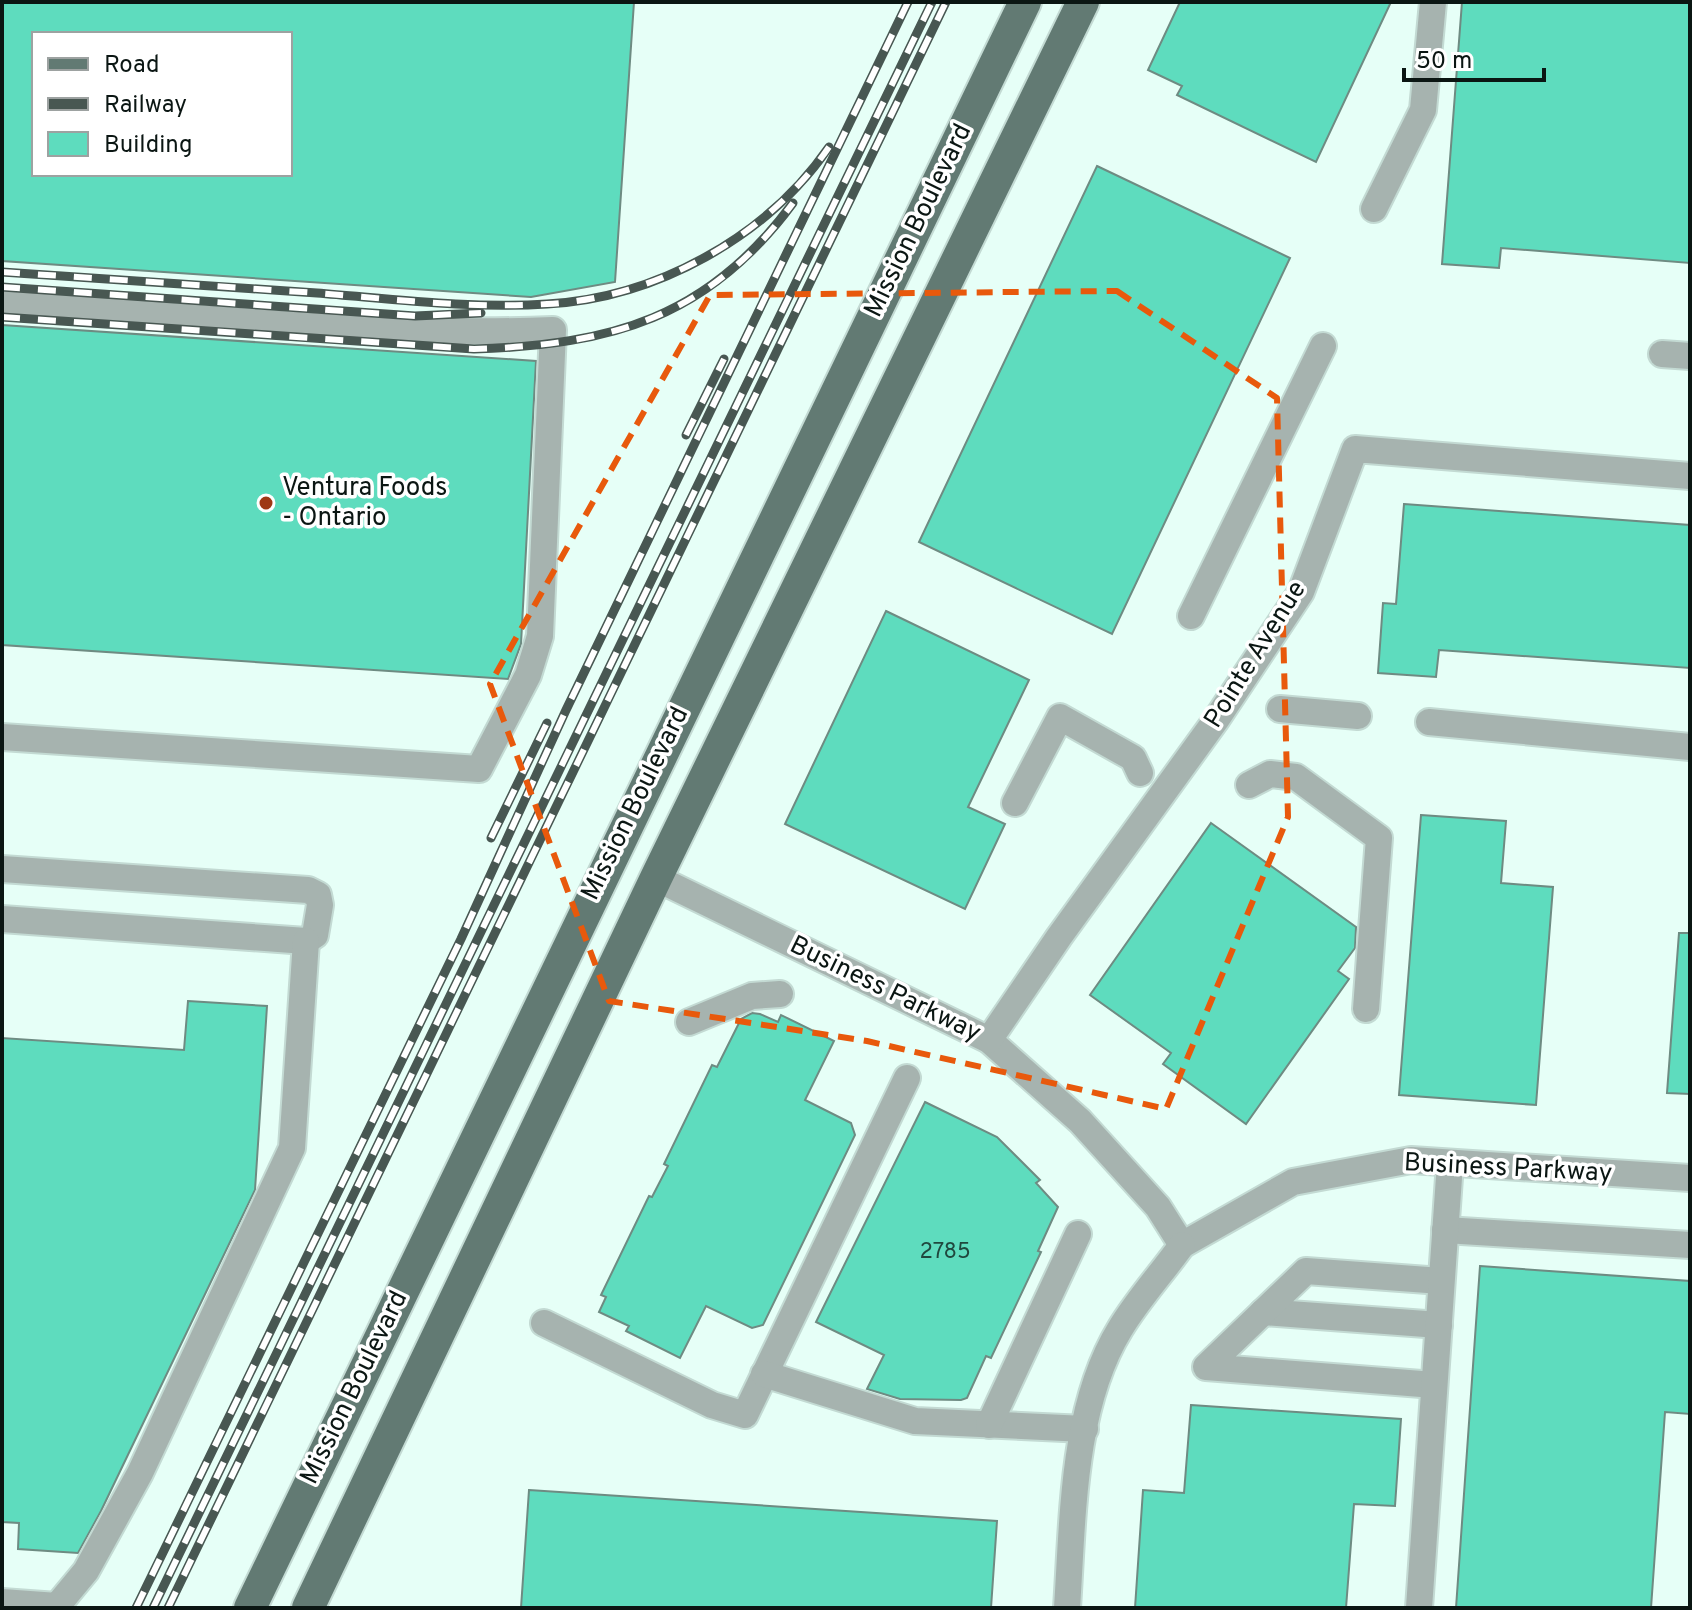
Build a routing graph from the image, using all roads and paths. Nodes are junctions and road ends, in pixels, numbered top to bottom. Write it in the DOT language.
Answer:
graph roads {
  1 [pos="1025,2"];
  2 [pos="1083,2"];
  3 [pos="1433,2"];
  4 [pos="1374,209"];
  5 [pos="2,303"];
  6 [pos="1323,346"];
  7 [pos="1662,354"];
  8 [pos="1690,356"];
  9 [pos="1690,476"];
  10 [pos="1191,616"];
  11 [pos="1280,709"];
  12 [pos="1358,716"];
  13 [pos="1429,722"];
  14 [pos="2,737"];
  15 [pos="1690,747"];
  16 [pos="1140,773"];
  17 [pos="1249,785"];
  18 [pos="1015,803"];
  19 [pos="2,869"];
  20 [pos="656,878"];
  21 [pos="2,919"];
  22 [pos="306,941"];
  23 [pos="780,994"];
  24 [pos="1366,1009"];
  25 [pos="689,1022"];
  26 [pos="989,1040"];
  27 [pos="907,1078"];
  28 [pos="1450,1163"];
  29 [pos="1690,1178"];
  30 [pos="1445,1230"];
  31 [pos="1078,1234"];
  32 [pos="1182,1245"];
  33 [pos="1690,1245"];
  34 [pos="1441,1281"];
  35 [pos="1263,1312"];
  36 [pos="544,1323"];
  37 [pos="1439,1325"];
  38 [pos="764,1374"];
  39 [pos="1434,1385"];
  40 [pos="989,1425"];
  41 [pos="1085,1429"];
  42 [pos="2,1602"];
  43 [pos="250,1608"];
  44 [pos="308,1608"];
  45 [pos="1067,1608"];
  46 [pos="1419,1608"];
  1 -- 43 [label="main road, Mission Boulevard"];
  2 -- 20 [label="main road, Mission Boulevard"];
  3 -- 4 [label="street"];
  5 -- 14 [label="street"];
  6 -- 10 [label="street"];
  7 -- 8 [label="street"];
  9 -- 26 [label="street, Pointe Avenue"];
  11 -- 12 [label="street"];
  13 -- 15 [label="street"];
  16 -- 18 [label="street"];
  17 -- 24 [label="street"];
  19 -- 22 [label="street"];
  20 -- 26 [label="street, Business Parkway"];
  20 -- 44 [label="main road, Mission Boulevard"];
  21 -- 22 [label="street"];
  22 -- 42 [label="street"];
  23 -- 25 [label="street"];
  26 -- 32 [label="street, Business Parkway"];
  27 -- 38 [label="street"];
  28 -- 29 [label="street, Business Parkway"];
  28 -- 30 [label="street"];
  28 -- 32 [label="street, Business Parkway"];
  30 -- 33 [label="street"];
  30 -- 34 [label="street"];
  31 -- 40 [label="street"];
  32 -- 41 [label="street"];
  34 -- 35 [label="street"];
  34 -- 37 [label="street"];
  35 -- 37 [label="street"];
  35 -- 39 [label="street"];
  36 -- 38 [label="street"];
  37 -- 39 [label="street"];
  38 -- 40 [label="street"];
  39 -- 46 [label="street"];
  40 -- 41 [label="street"];
  41 -- 45 [label="street"];
}
